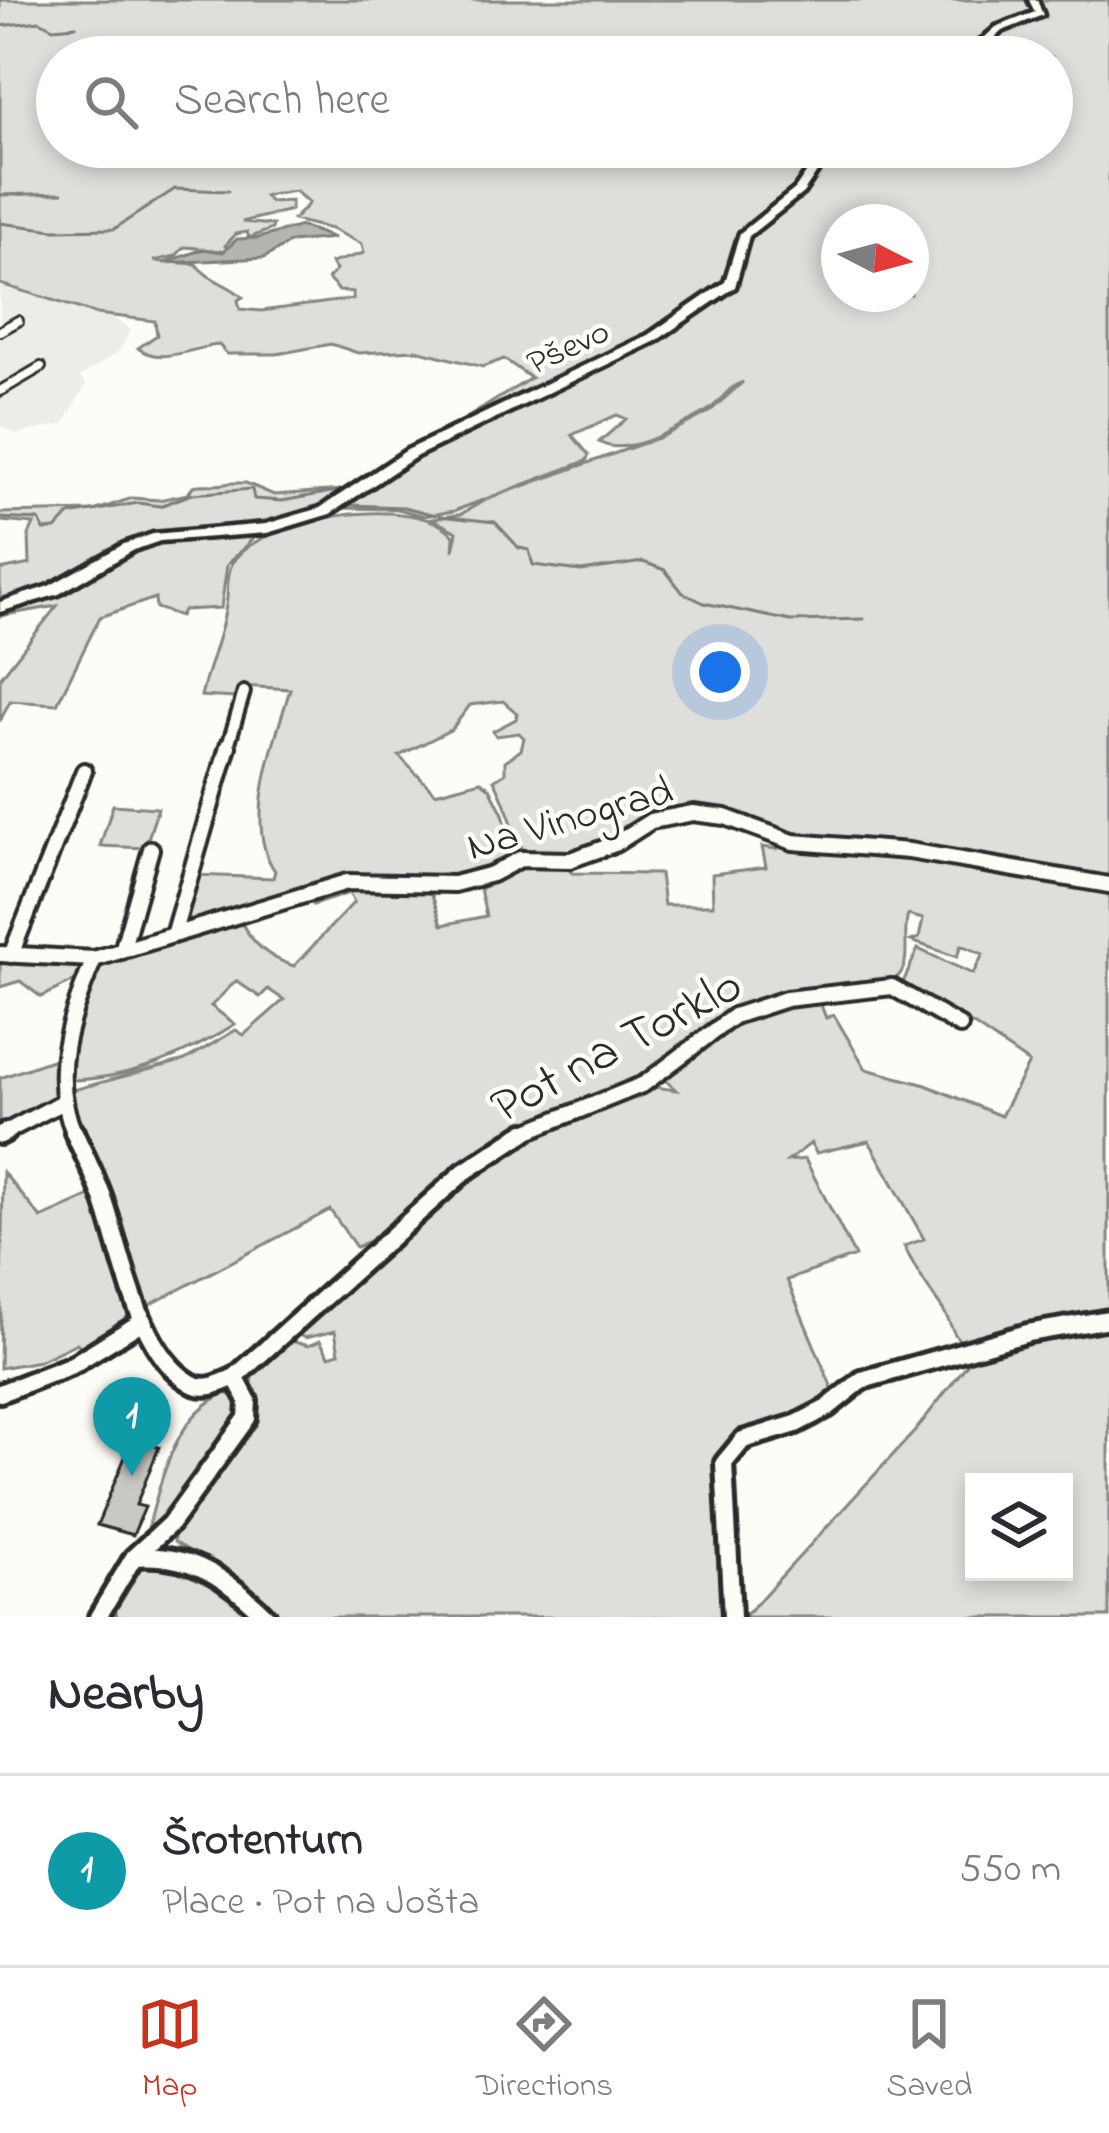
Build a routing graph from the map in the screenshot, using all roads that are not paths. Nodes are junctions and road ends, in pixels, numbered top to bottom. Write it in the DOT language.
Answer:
graph roads {
  1 [pos="1034,0"];
  2 [pos="991,36"];
  3 [pos="815,168"];
  4 [pos="18,321"];
  5 [pos="0,331"];
  6 [pos="40,367"];
  7 [pos="0,392"];
  8 [pos="0,607"];
  9 [pos="244,692"];
  10 [pos="84,771"];
  11 [pos="152,849"];
  12 [pos="1109,886"];
  13 [pos="173,935"];
  14 [pos="122,951"];
  15 [pos="6,954"];
  16 [pos="94,959"];
  17 [pos="960,1026"];
  18 [pos="61,1103"];
  19 [pos="0,1135"];
  20 [pos="1109,1319"];
  21 [pos="143,1321"];
  22 [pos="235,1376"];
  23 [pos="0,1393"];
  24 [pos="134,1557"];
  25 [pos="98,1617"];
  26 [pos="267,1617"];
  27 [pos="732,1617"];
  1 -- 2 [label="street"];
  3 -- 8 [label="street, Pševo"];
  4 -- 5 [label="street"];
  6 -- 7 [label="street"];
  9 -- 13 [label="street"];
  10 -- 15 [label="street"];
  11 -- 14 [label="street"];
  12 -- 13 [label="street, Na Vinograd"];
  13 -- 14 [label="street, Na Vinograd"];
  14 -- 16 [label="street, Na Vinograd"];
  15 -- 16 [label="street, Na Vinograd"];
  16 -- 18 [label="street"];
  17 -- 22 [label="street, Pot na Torklo"];
  18 -- 19 [label="street"];
  18 -- 21 [label="street"];
  20 -- 27 [label="street"];
  21 -- 22 [label="street"];
  21 -- 23 [label="street"];
  22 -- 24 [label="street"];
  24 -- 25 [label="street"];
  24 -- 26 [label="street"];
}
